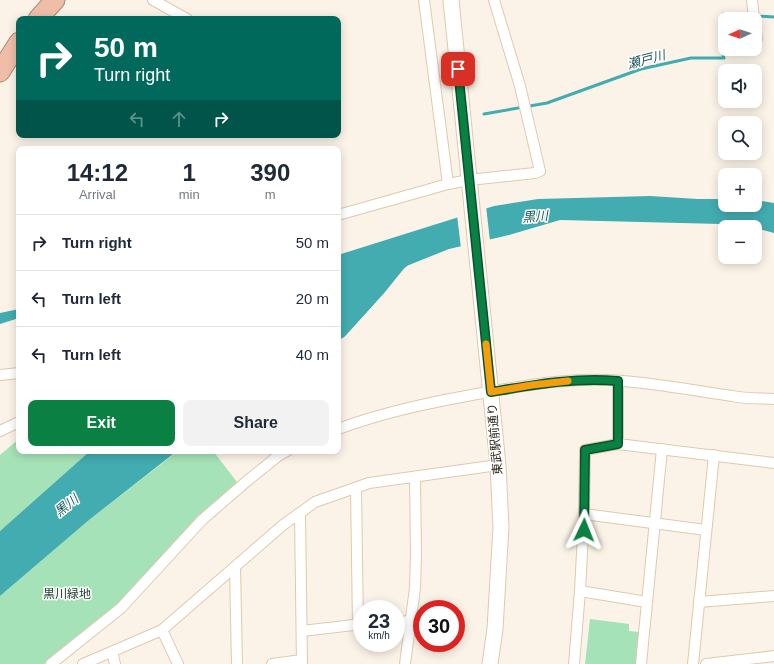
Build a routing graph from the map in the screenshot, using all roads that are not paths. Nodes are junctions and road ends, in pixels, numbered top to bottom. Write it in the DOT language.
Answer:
graph roads {
  1 [pos="55,0"];
  2 [pos="153,0"];
  3 [pos="424,0"];
  4 [pos="450,0"];
  5 [pos="494,0"];
  6 [pos="752,0"];
  7 [pos="753,12"];
  8 [pos="41,16"];
  9 [pos="182,16"];
  10 [pos="16,47"];
  11 [pos="0,72"];
  12 [pos="448,184"];
  13 [pos="469,185"];
  14 [pos="341,214"];
  15 [pos="16,373"];
  16 [pos="0,374"];
  17 [pos="618,381"];
  18 [pos="490,388"];
  19 [pos="774,401"];
  20 [pos="16,423"];
  21 [pos="341,428"];
  22 [pos="0,431"];
  23 [pos="618,444"];
  24 [pos="662,449"];
  25 [pos="282,454"];
  26 [pos="714,455"];
  27 [pos="774,463"];
  28 [pos="498,465"];
  29 [pos="415,477"];
  30 [pos="356,488"];
  31 [pos="300,513"];
  32 [pos="584,514"];
  33 [pos="654,523"];
  34 [pos="706,530"];
  35 [pos="235,567"];
  36 [pos="580,591"];
  37 [pos="774,596"];
  38 [pos="359,600"];
  39 [pos="647,602"];
  40 [pos="700,602"];
  41 [pos="405,621"];
  42 [pos="411,621"];
  43 [pos="353,626"];
  44 [pos="162,630"];
  45 [pos="302,631"];
  46 [pos="112,652"];
  47 [pos="774,656"];
  48 [pos="302,662"];
  49 [pos="51,664"];
  50 [pos="83,664"];
  51 [pos="114,664"];
  52 [pos="178,664"];
  53 [pos="238,664"];
  54 [pos="272,664"];
  55 [pos="405,664"];
  56 [pos="490,664"];
  57 [pos="574,664"];
  58 [pos="641,664"];
  59 [pos="693,664"];
  60 [pos="706,664"];
  1 -- 8 [label="highway"];
  2 -- 9 [label="street"];
  3 -- 12 [label="street"];
  4 -- 13 [label="street, 東武駅前通り"];
  5 -- 13 [label="street"];
  6 -- 7 [label="street"];
  10 -- 11 [label="highway"];
  12 -- 13 [label="street"];
  12 -- 14 [label="street"];
  13 -- 18 [label="street, 東武駅前通り"];
  15 -- 16 [label="street"];
  17 -- 18 [label="street"];
  17 -- 19 [label="street"];
  17 -- 23 [label="street"];
  18 -- 21 [label="street"];
  18 -- 28 [label="street, 東武駅前通り"];
  20 -- 22 [label="street"];
  23 -- 24 [label="street"];
  23 -- 32 [label="street"];
  24 -- 26 [label="street"];
  24 -- 33 [label="street"];
  25 -- 49 [label="street"];
  26 -- 27 [label="street"];
  26 -- 34 [label="street"];
  28 -- 29 [label="street"];
  28 -- 56 [label="street, 東武駅前通り"];
  29 -- 30 [label="street"];
  29 -- 42 [label="street"];
  30 -- 31 [label="street"];
  30 -- 38 [label="street"];
  31 -- 35 [label="street"];
  31 -- 45 [label="street"];
  32 -- 33 [label="street"];
  32 -- 36 [label="street"];
  33 -- 34 [label="street"];
  33 -- 39 [label="street"];
  34 -- 40 [label="street"];
  35 -- 44 [label="street"];
  35 -- 53 [label="street"];
  36 -- 39 [label="street"];
  36 -- 57 [label="street"];
  37 -- 40 [label="street"];
  39 -- 58 [label="street"];
  40 -- 59 [label="street"];
  41 -- 42 [label="street"];
  42 -- 55 [label="street"];
  43 -- 45 [label="street"];
  44 -- 46 [label="street"];
  44 -- 52 [label="street"];
  45 -- 48 [label="street"];
  46 -- 50 [label="street"];
  46 -- 51 [label="street"];
  47 -- 60 [label="street"];
  48 -- 54 [label="street"];
}
